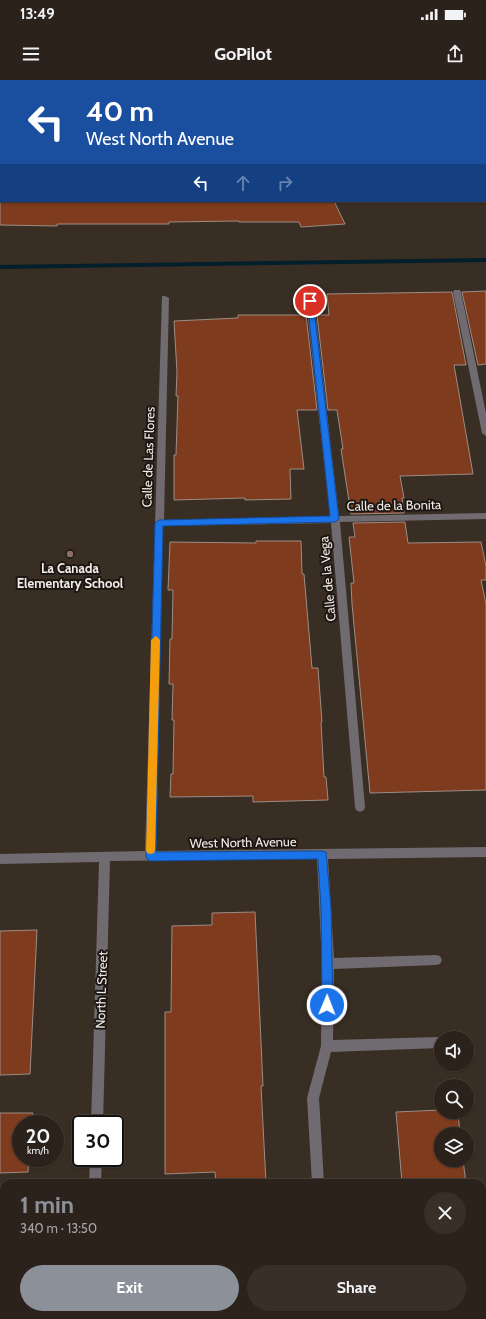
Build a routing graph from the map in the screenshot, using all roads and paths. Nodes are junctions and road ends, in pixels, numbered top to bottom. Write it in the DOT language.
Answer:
graph roads {
  1 [pos="457,292"];
  2 [pos="165,298"];
  3 [pos="310,301"];
  4 [pos="486,433"];
  5 [pos="486,516"];
  6 [pos="335,519"];
  7 [pos="159,523"];
  8 [pos="360,807"];
  9 [pos="486,852"];
  10 [pos="322,855"];
  11 [pos="150,856"];
  12 [pos="105,857"];
  13 [pos="0,859"];
  14 [pos="436,960"];
  15 [pos="328,964"];
  16 [pos="434,1043"];
  17 [pos="327,1046"];
  18 [pos="97,1115"];
  19 [pos="96,1167"];
  20 [pos="95,1179"];
  21 [pos="318,1179"];
  1 -- 4 [label="street"];
  2 -- 7 [label="street, Calle de Las Flores"];
  3 -- 6 [label="street, Calle de la Vega"];
  5 -- 6 [label="street, Calle de la Bonita"];
  6 -- 7 [label="street, Calle de la Bonita"];
  6 -- 8 [label="street, Calle de la Vega"];
  7 -- 11 [label="street, Calle de Las Flores"];
  9 -- 10 [label="street, West North Avenue"];
  10 -- 11 [label="street, West North Avenue"];
  10 -- 15 [label="street"];
  11 -- 12 [label="street, West North Avenue"];
  12 -- 13 [label="street, West North Avenue"];
  12 -- 18 [label="street, North L Street"];
  14 -- 15 [label="street"];
  15 -- 17 [label="street"];
  16 -- 17 [label="street"];
  17 -- 21 [label="street"];
  19 -- 20 [label="street"];
}
